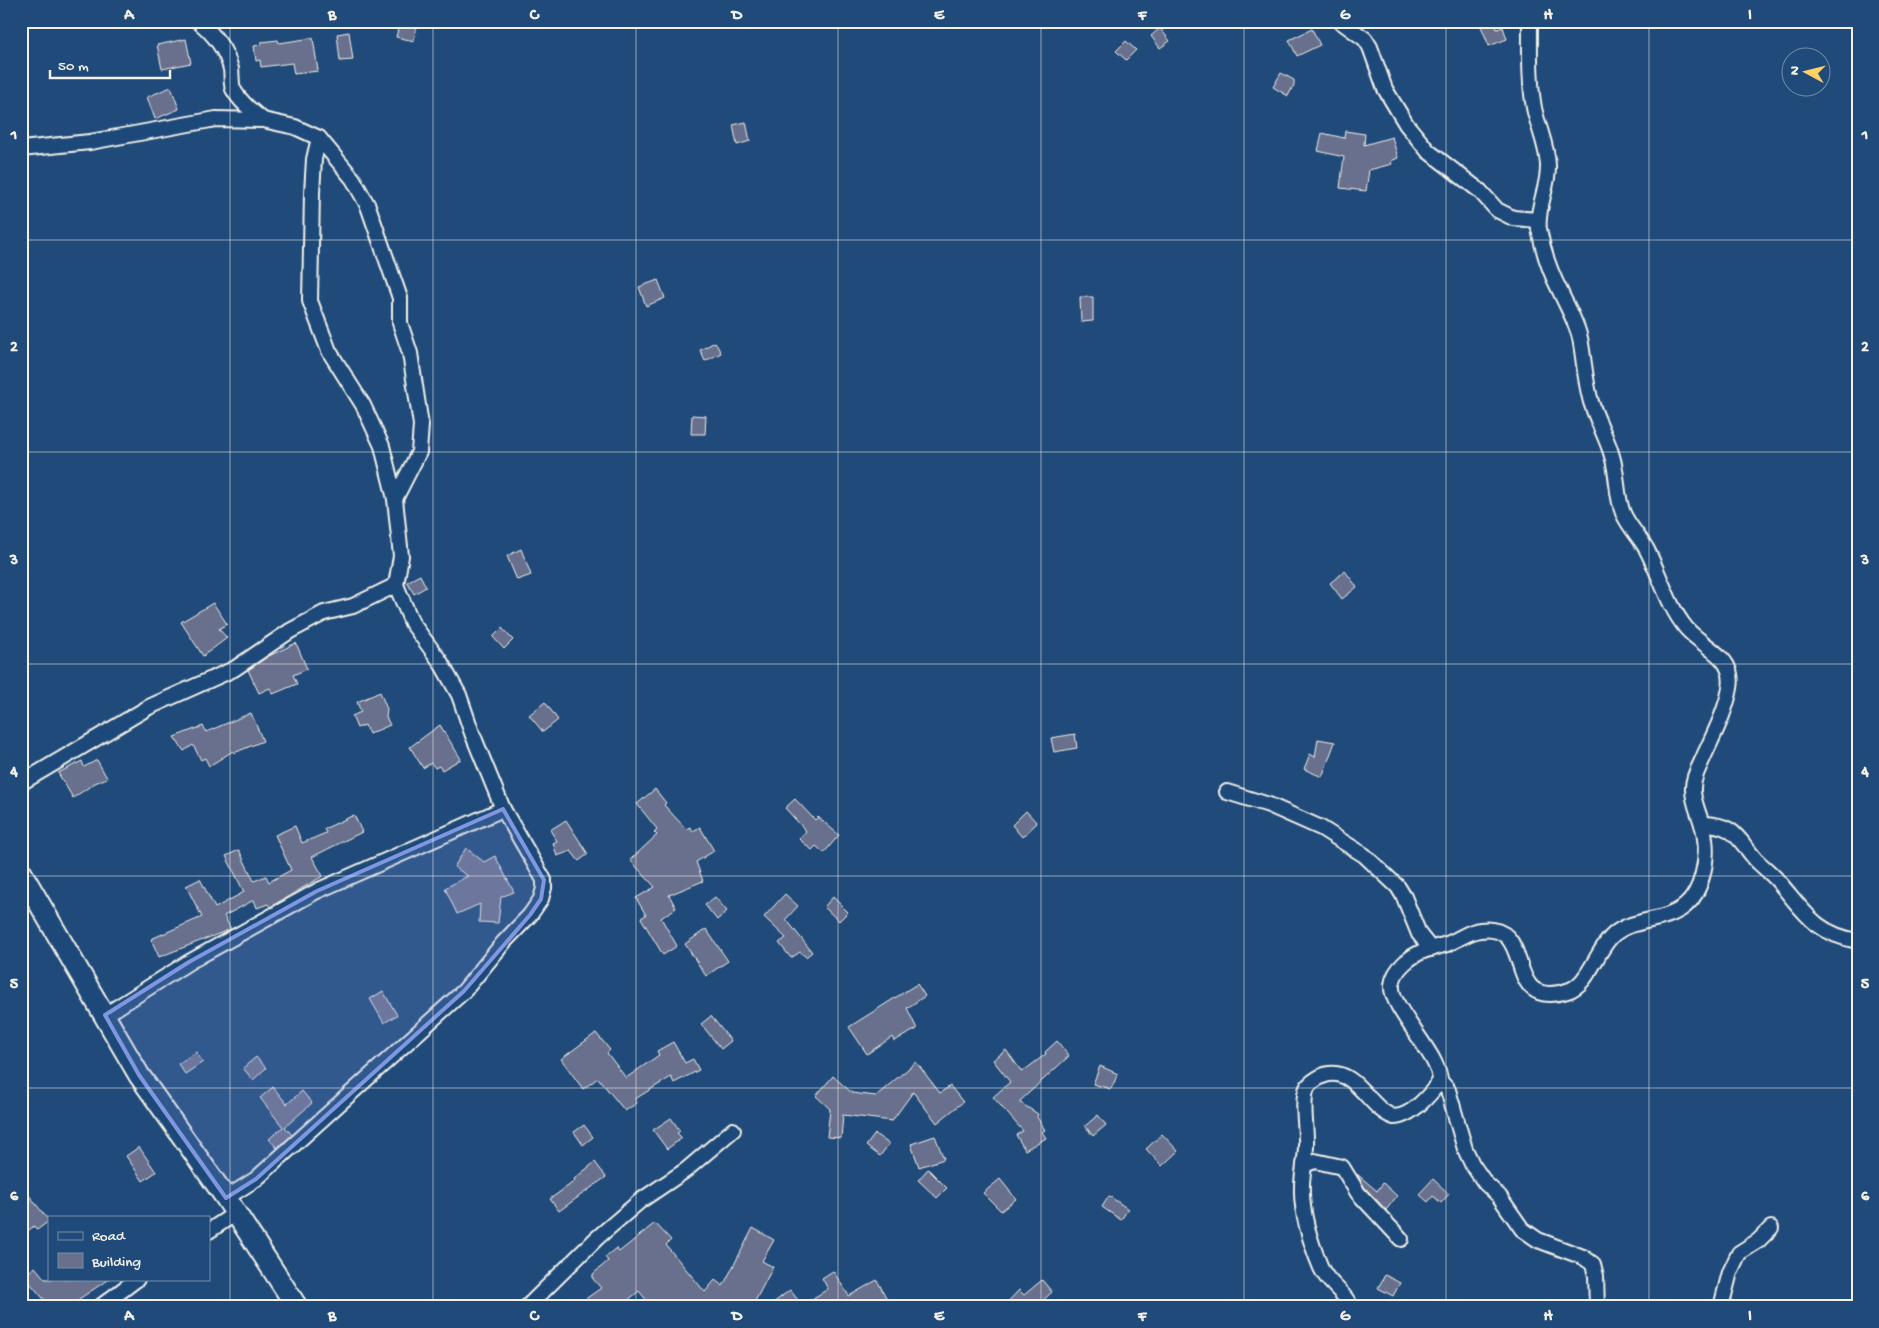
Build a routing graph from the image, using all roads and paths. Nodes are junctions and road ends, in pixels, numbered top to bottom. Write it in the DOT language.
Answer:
graph roads {
  1 [pos="198,21"];
  2 [pos="1340,21"];
  3 [pos="1530,21"];
  4 [pos="263,120"];
  5 [pos="319,138"];
  6 [pos="21,149"];
  7 [pos="1538,220"];
  8 [pos="395,499"];
  9 [pos="396,586"];
  10 [pos="21,784"];
  11 [pos="1226,792"];
  12 [pos="503,809"];
  13 [pos="1702,824"];
  14 [pos="21,872"];
  15 [pos="1858,941"];
  16 [pos="1431,949"];
  17 [pos="104,1015"];
  18 [pos="1440,1081"];
  19 [pos="733,1130"];
  20 [pos="1304,1165"];
  21 [pos="231,1206"];
  22 [pos="1771,1228"];
  23 [pos="210,1230"];
  24 [pos="1401,1238"];
  25 [pos="137,1280"];
  26 [pos="100,1307"];
  27 [pos="297,1307"];
  28 [pos="527,1307"];
  29 [pos="1351,1307"];
  30 [pos="1597,1307"];
  31 [pos="1721,1307"];
  1 -- 4 [label="street"];
  2 -- 7 [label="street"];
  3 -- 7 [label="street"];
  4 -- 5 [label="street"];
  4 -- 6 [label="street"];
  5 -- 8 [label="street"];
  5 -- 8 [label="street"];
  7 -- 13 [label="street"];
  8 -- 9 [label="street"];
  9 -- 10 [label="street"];
  9 -- 12 [label="street"];
  11 -- 16 [label="street"];
  12 -- 17 [label="street"];
  12 -- 21 [label="street"];
  13 -- 15 [label="street"];
  13 -- 16 [label="street"];
  14 -- 17 [label="main road"];
  16 -- 18 [label="street"];
  17 -- 21 [label="main road"];
  18 -- 20 [label="street"];
  18 -- 30 [label="street"];
  19 -- 28 [label="street"];
  20 -- 24 [label="street"];
  20 -- 29 [label="street"];
  21 -- 23 [label="street"];
  21 -- 27 [label="main road"];
  22 -- 31 [label="street"];
  25 -- 26 [label="street"];
}
